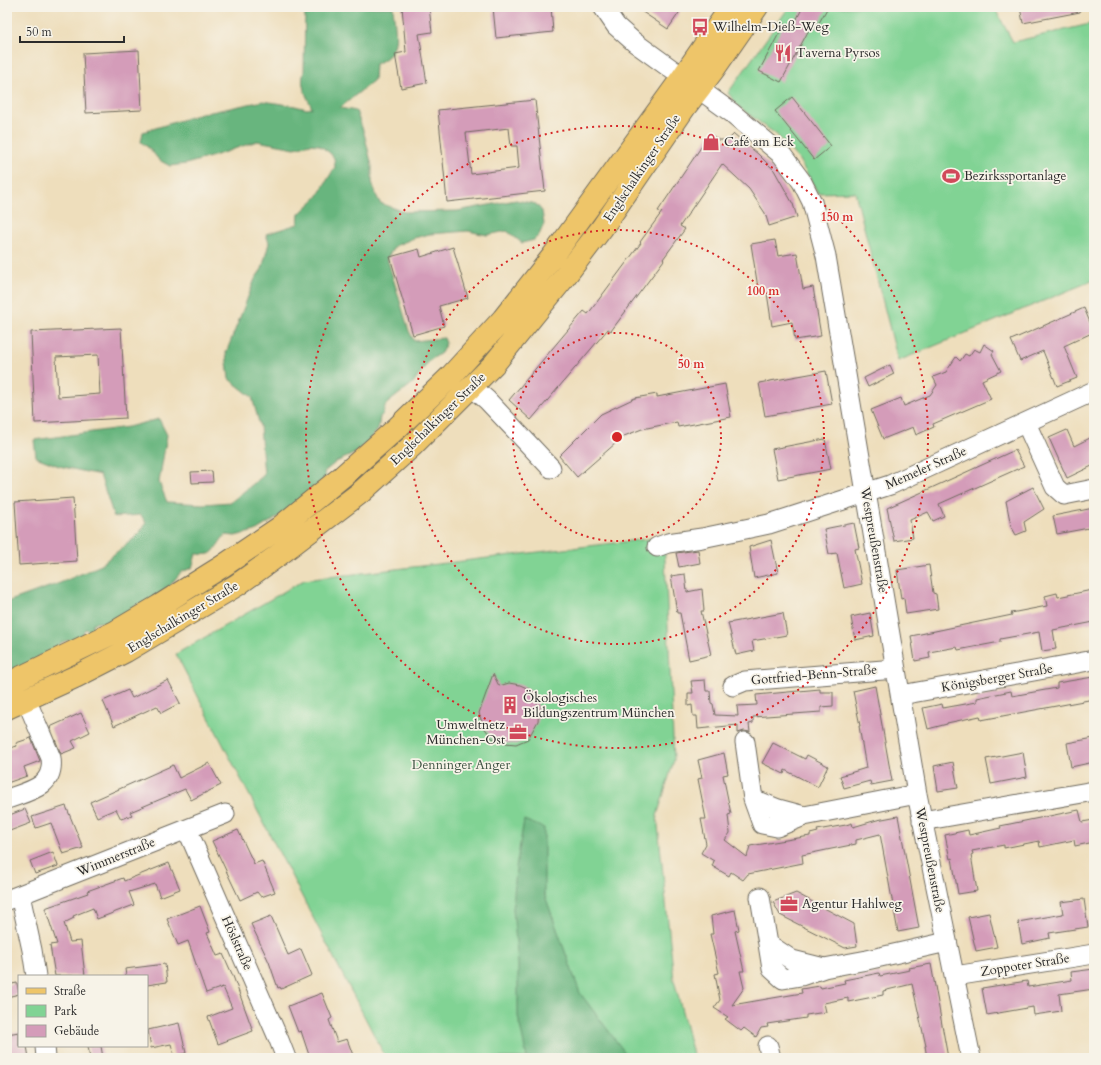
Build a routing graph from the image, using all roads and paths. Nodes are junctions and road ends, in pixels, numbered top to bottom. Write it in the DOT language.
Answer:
graph roads {
  1 [pos="603,7"];
  2 [pos="731,7"];
  3 [pos="757,7"];
  4 [pos="690,83"];
  5 [pos="472,387"];
  6 [pos="1094,391"];
  7 [pos="1026,423"];
  8 [pos="550,468"];
  9 [pos="1094,489"];
  10 [pos="866,492"];
  11 [pos="657,547"];
  12 [pos="1094,660"];
  13 [pos="896,669"];
  14 [pos="7,684"];
  15 [pos="733,686"];
  16 [pos="901,695"];
  17 [pos="17,703"];
  18 [pos="745,742"];
  19 [pos="1094,791"];
  20 [pos="917,794"];
  21 [pos="7,799"];
  22 [pos="225,814"];
  23 [pos="922,821"];
  24 [pos="187,829"];
  25 [pos="760,897"];
  26 [pos="14,898"];
  27 [pos="947,942"];
  28 [pos="1094,954"];
  29 [pos="36,975"];
  30 [pos="955,976"];
  31 [pos="45,1047"];
  32 [pos="46,1058"];
  33 [pos="286,1058"];
  34 [pos="971,1058"];
  1 -- 4 [label="street"];
  2 -- 4 [label="main road, Englschalkinger Straße"];
  3 -- 4 [label="main road, Englschalkinger Straße"];
  4 -- 5 [label="main road, Englschalkinger Straße"];
  4 -- 10 [label="street, Westpreußenstraße"];
  4 -- 14 [label="main road, Englschalkinger Straße"];
  5 -- 8 [label="street"];
  5 -- 17 [label="main road, Englschalkinger Straße"];
  6 -- 7 [label="street, Memeler Straße"];
  7 -- 9 [label="street"];
  7 -- 10 [label="street, Memeler Straße"];
  10 -- 11 [label="street, Memeler Straße"];
  10 -- 13 [label="street, Westpreußenstraße"];
  12 -- 16 [label="street, Königsberger Straße"];
  13 -- 15 [label="street, Gottfried-Benn-Straße"];
  13 -- 16 [label="street, Westpreußenstraße"];
  16 -- 20 [label="street, Westpreußenstraße"];
  17 -- 21 [label="street"];
  18 -- 20 [label="street"];
  19 -- 23 [label="street"];
  20 -- 23 [label="street, Westpreußenstraße"];
  22 -- 24 [label="street, Wimmerstraße"];
  23 -- 27 [label="street, Westpreußenstraße"];
  24 -- 26 [label="street, Wimmerstraße"];
  24 -- 33 [label="street, Höslstraße"];
  25 -- 27 [label="street"];
  26 -- 29 [label="street"];
  27 -- 30 [label="street, Westpreußenstraße"];
  28 -- 30 [label="street, Zoppoter Straße"];
  30 -- 34 [label="street, Westpreußenstraße"];
  31 -- 32 [label="street"];
}
